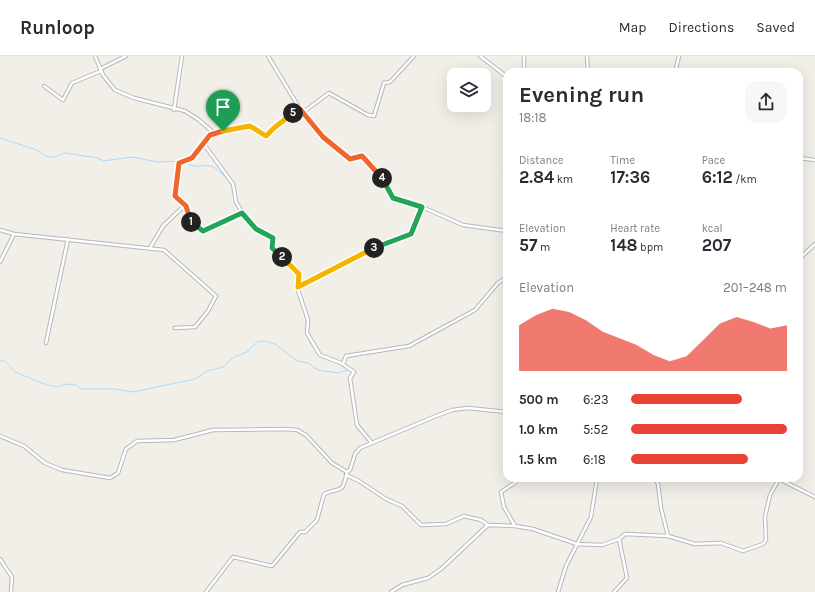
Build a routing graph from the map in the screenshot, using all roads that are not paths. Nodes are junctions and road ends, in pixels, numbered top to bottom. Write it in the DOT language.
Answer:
graph roads {
  1 [pos="95,56"];
  2 [pos="126,56"];
  3 [pos="182,56"];
  4 [pos="268,56"];
  5 [pos="414,56"];
  6 [pos="480,56"];
  7 [pos="524,56"];
  8 [pos="587,56"];
  9 [pos="679,56"];
  10 [pos="524,68"];
  11 [pos="588,68"];
  12 [pos="676,68"];
  13 [pos="101,70"];
  14 [pos="503,74"];
  15 [pos="44,86"];
  16 [pos="300,109"];
  17 [pos="174,110"];
  18 [pos="302,113"];
  19 [pos="214,133"];
  20 [pos="203,143"];
  21 [pos="803,158"];
  22 [pos="815,160"];
  23 [pos="185,205"];
  24 [pos="422,207"];
  25 [pos="242,213"];
  26 [pos="0,230"];
  27 [pos="503,230"];
  28 [pos="14,234"];
  29 [pos="68,239"];
  30 [pos="815,244"];
  31 [pos="150,248"];
  32 [pos="803,255"];
  33 [pos="0,262"];
  34 [pos="503,280"];
  35 [pos="298,287"];
  36 [pos="175,328"];
  37 [pos="46,343"];
  38 [pos="343,364"];
  39 [pos="503,411"];
  40 [pos="0,436"];
  41 [pos="372,442"];
  42 [pos="347,473"];
  43 [pos="516,482"];
  44 [pos="596,482"];
  45 [pos="657,482"];
  46 [pos="776,482"];
  47 [pos="786,482"];
  48 [pos="815,497"];
  49 [pos="488,525"];
  50 [pos="515,526"];
  51 [pos="668,536"];
  52 [pos="619,539"];
  53 [pos="577,544"];
  54 [pos="0,559"];
  55 [pos="10,592"];
  56 [pos="206,592"];
  57 [pos="391,592"];
  58 [pos="558,592"];
  59 [pos="614,592"];
  1 -- 13 [label="street"];
  2 -- 13 [label="street"];
  3 -- 17 [label="street"];
  4 -- 16 [label="street"];
  5 -- 18 [label="street"];
  6 -- 14 [label="street"];
  7 -- 10 [label="street"];
  8 -- 11 [label="street"];
  9 -- 12 [label="street"];
  13 -- 15 [label="street"];
  13 -- 17 [label="street"];
  16 -- 18 [label="street"];
  16 -- 19 [label="street"];
  17 -- 19 [label="street"];
  18 -- 24 [label="street"];
  19 -- 20 [label="street"];
  20 -- 23 [label="street"];
  20 -- 25 [label="street"];
  21 -- 22 [label="street"];
  23 -- 25 [label="street"];
  23 -- 31 [label="street"];
  24 -- 27 [label="street"];
  24 -- 35 [label="street"];
  25 -- 35 [label="street"];
  26 -- 28 [label="street"];
  28 -- 29 [label="street"];
  28 -- 33 [label="street"];
  29 -- 31 [label="street"];
  29 -- 37 [label="street"];
  30 -- 32 [label="street"];
  31 -- 36 [label="street"];
  34 -- 38 [label="street"];
  35 -- 38 [label="street"];
  38 -- 41 [label="street"];
  39 -- 41 [label="street"];
  40 -- 42 [label="street"];
  41 -- 42 [label="street"];
  42 -- 49 [label="street"];
  42 -- 56 [label="street"];
  43 -- 50 [label="street"];
  44 -- 53 [label="street"];
  45 -- 51 [label="street"];
  46 -- 51 [label="street"];
  47 -- 48 [label="street"];
  49 -- 50 [label="street"];
  49 -- 57 [label="street"];
  50 -- 53 [label="street"];
  51 -- 52 [label="street"];
  52 -- 53 [label="street"];
  52 -- 59 [label="street"];
  53 -- 58 [label="street"];
  54 -- 55 [label="street"];
}
